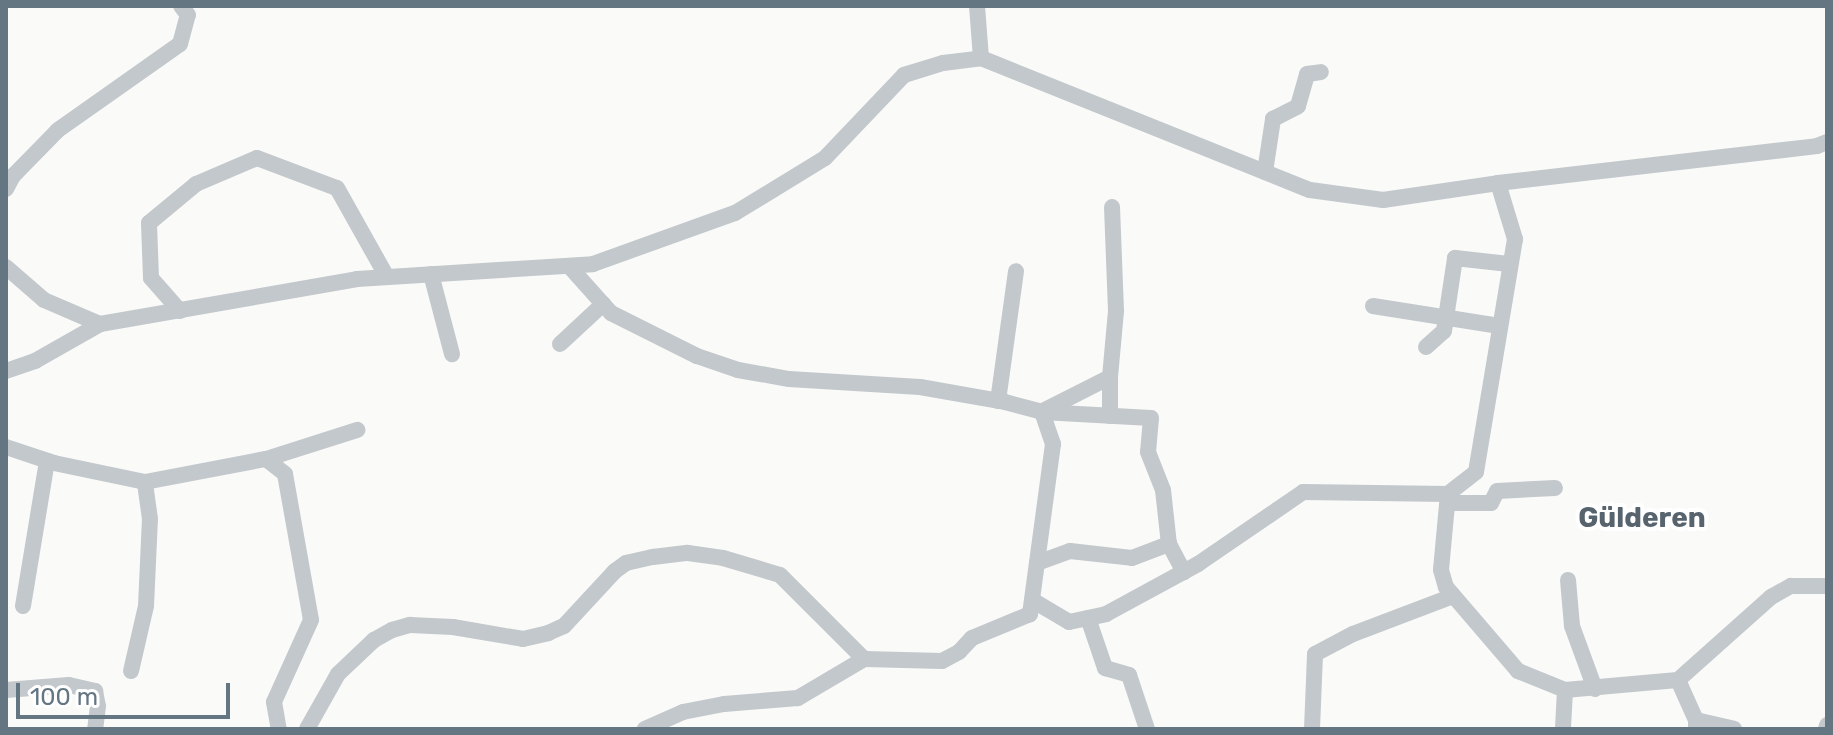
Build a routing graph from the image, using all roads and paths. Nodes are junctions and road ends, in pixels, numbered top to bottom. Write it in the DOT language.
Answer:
graph roads {
  1 [pos="181,6"];
  2 [pos="977,6"];
  3 [pos="981,58"];
  4 [pos="1321,72"];
  5 [pos="1827,142"];
  6 [pos="1265,172"];
  7 [pos="1498,183"];
  8 [pos="6,189"];
  9 [pos="1112,207"];
  10 [pos="1509,264"];
  11 [pos="569,266"];
  12 [pos="6,267"];
  13 [pos="1016,271"];
  14 [pos="431,274"];
  15 [pos="387,277"];
  16 [pos="603,304"];
  17 [pos="1373,306"];
  18 [pos="180,311"];
  19 [pos="1446,318"];
  20 [pos="100,324"];
  21 [pos="1499,326"];
  22 [pos="560,344"];
  23 [pos="1426,347"];
  24 [pos="452,354"];
  25 [pos="6,371"];
  26 [pos="1110,377"];
  27 [pos="998,401"];
  28 [pos="1042,412"];
  29 [pos="1110,416"];
  30 [pos="357,430"];
  31 [pos="6,447"];
  32 [pos="266,459"];
  33 [pos="47,461"];
  34 [pos="145,482"];
  35 [pos="1555,488"];
  36 [pos="1448,498"];
  37 [pos="1169,544"];
  38 [pos="1037,563"];
  39 [pos="1184,572"];
  40 [pos="1568,580"];
  41 [pos="1827,586"];
  42 [pos="1453,596"];
  43 [pos="1032,600"];
  44 [pos="23,606"];
  45 [pos="1088,618"];
  46 [pos="864,659"];
  47 [pos="131,671"];
  48 [pos="1678,680"];
  49 [pos="1595,689"];
  50 [pos="6,690"];
  51 [pos="1565,690"];
  52 [pos="1696,725"];
  53 [pos="95,729"];
  54 [pos="279,729"];
  55 [pos="307,729"];
  56 [pos="645,729"];
  57 [pos="1147,729"];
  58 [pos="1312,729"];
  59 [pos="1563,729"];
  60 [pos="1734,729"];
  1 -- 8 [label="street"];
  2 -- 3 [label="street"];
  3 -- 6 [label="street"];
  3 -- 11 [label="street"];
  4 -- 6 [label="street"];
  5 -- 7 [label="street"];
  6 -- 7 [label="street"];
  7 -- 10 [label="street"];
  9 -- 26 [label="street"];
  10 -- 19 [label="street"];
  10 -- 21 [label="street"];
  11 -- 14 [label="street"];
  11 -- 16 [label="street"];
  12 -- 20 [label="street"];
  13 -- 27 [label="street"];
  14 -- 15 [label="street"];
  14 -- 24 [label="street"];
  15 -- 18 [label="street"];
  15 -- 18 [label="street"];
  16 -- 22 [label="street"];
  16 -- 27 [label="street"];
  17 -- 19 [label="street"];
  18 -- 20 [label="street"];
  19 -- 21 [label="street"];
  19 -- 23 [label="street"];
  20 -- 25 [label="street"];
  21 -- 36 [label="street"];
  26 -- 28 [label="street"];
  26 -- 29 [label="street"];
  27 -- 28 [label="street"];
  28 -- 29 [label="street"];
  28 -- 38 [label="street"];
  29 -- 37 [label="street"];
  30 -- 32 [label="street"];
  31 -- 33 [label="street"];
  32 -- 34 [label="street"];
  32 -- 54 [label="street"];
  33 -- 34 [label="street"];
  33 -- 44 [label="street"];
  34 -- 47 [label="street"];
  35 -- 36 [label="street"];
  36 -- 39 [label="street"];
  36 -- 42 [label="street"];
  37 -- 38 [label="street"];
  37 -- 39 [label="street"];
  38 -- 43 [label="street"];
  39 -- 45 [label="street"];
  40 -- 49 [label="street"];
  41 -- 48 [label="street"];
  42 -- 51 [label="street"];
  42 -- 58 [label="street"];
  43 -- 45 [label="street"];
  43 -- 46 [label="street"];
  45 -- 57 [label="street"];
  46 -- 55 [label="street"];
  46 -- 56 [label="street"];
  48 -- 49 [label="street"];
  48 -- 52 [label="street"];
  49 -- 51 [label="street"];
  50 -- 53 [label="street"];
  51 -- 59 [label="street"];
  52 -- 60 [label="street"];
}
